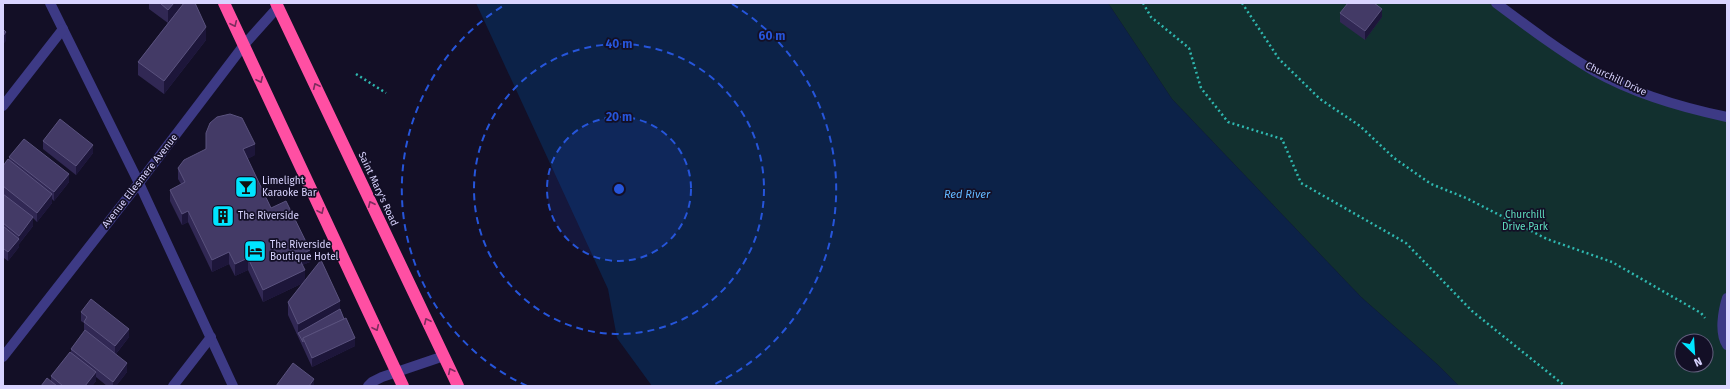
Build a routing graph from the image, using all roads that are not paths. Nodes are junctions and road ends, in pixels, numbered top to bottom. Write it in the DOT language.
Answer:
graph roads {
  1 [pos="50,3"];
  2 [pos="224,3"];
  3 [pos="1496,3"];
  4 [pos="277,5"];
  5 [pos="63,29"];
  6 [pos="244,45"];
  7 [pos="3,106"];
  8 [pos="1727,117"];
  9 [pos="139,183"];
  10 [pos="1727,298"];
  11 [pos="211,337"];
  12 [pos="1726,343"];
  13 [pos="444,356"];
  14 [pos="3,357"];
  15 [pos="397,373"];
  16 [pos="173,386"];
  17 [pos="233,386"];
  18 [pos="368,386"];
  19 [pos="403,386"];
  20 [pos="458,386"];
  1 -- 5 [label="street"];
  2 -- 6 [label="highway, one-way"];
  3 -- 8 [label="street, Churchill Drive"];
  4 -- 6 [label="street, Avenue Ellesmere Avenue"];
  13 -- 4 [label="highway, Saint Mary's Road, one-way"];
  5 -- 7 [label="street"];
  5 -- 9 [label="street"];
  6 -- 9 [label="street, Avenue Ellesmere Avenue"];
  6 -- 15 [label="highway, one-way"];
  9 -- 11 [label="street"];
  9 -- 14 [label="street, Avenue Ellesmere Avenue"];
  10 -- 12 [label="street"];
  11 -- 16 [label="street"];
  11 -- 17 [label="street"];
  13 -- 15 [label="street"];
  20 -- 13 [label="highway, Saint Mary's Road, one-way"];
  15 -- 18 [label="street"];
  15 -- 19 [label="highway"];
}
